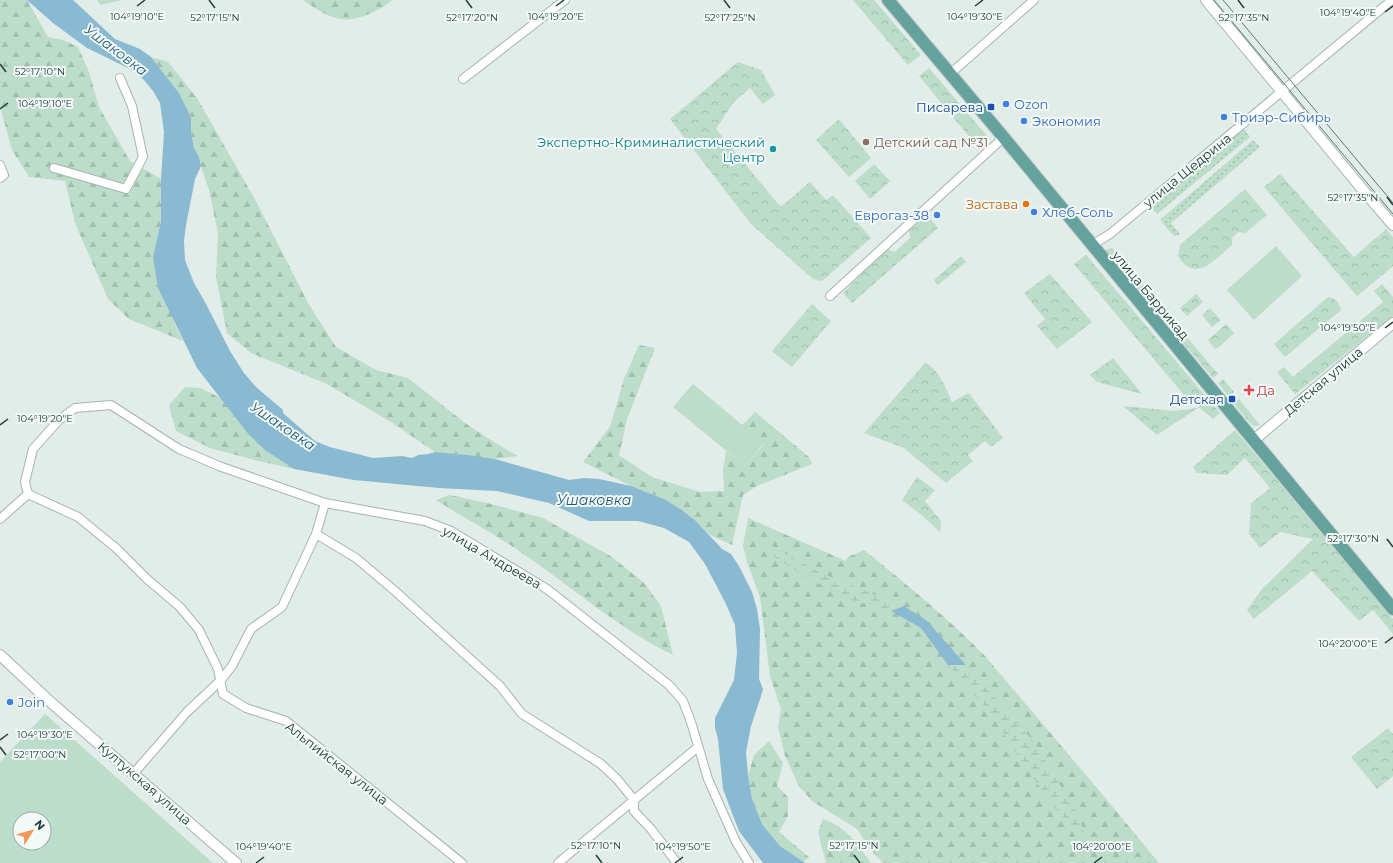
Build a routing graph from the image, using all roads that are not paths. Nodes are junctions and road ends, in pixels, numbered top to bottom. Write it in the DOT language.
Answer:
graph roads {
  1 [pos="565,0"];
  2 [pos="888,0"];
  3 [pos="1034,0"];
  4 [pos="1206,0"];
  5 [pos="1392,0"];
  6 [pos="950,74"];
  7 [pos="120,78"];
  8 [pos="464,79"];
  9 [pos="1281,91"];
  10 [pos="1003,138"];
  11 [pos="0,165"];
  12 [pos="54,168"];
  13 [pos="2,177"];
  14 [pos="1393,225"];
  15 [pos="1092,245"];
  16 [pos="830,296"];
  17 [pos="1393,323"];
  18 [pos="1254,440"];
  19 [pos="28,494"];
  20 [pos="325,504"];
  21 [pos="0,519"];
  22 [pos="316,534"];
  23 [pos="1393,609"];
  24 [pos="0,655"];
  25 [pos="220,681"];
  26 [pos="698,747"];
  27 [pos="134,773"];
  28 [pos="634,800"];
  29 [pos="236,863"];
  30 [pos="462,863"];
  31 [pos="558,863"];
  32 [pos="677,863"];
  33 [pos="749,863"];
  1 -- 8 [label="street"];
  2 -- 6 [label="main road, улица Баррикад"];
  3 -- 6 [label="street"];
  4 -- 9 [label="street"];
  5 -- 9 [label="street, улица Щедрина"];
  6 -- 10 [label="main road, улица Баррикад"];
  7 -- 12 [label="street"];
  9 -- 14 [label="street"];
  9 -- 15 [label="street, улица Щедрина"];
  10 -- 15 [label="main road, улица Баррикад"];
  10 -- 16 [label="street"];
  11 -- 13 [label="street"];
  15 -- 18 [label="main road, улица Баррикад"];
  17 -- 18 [label="street, Детская улица"];
  18 -- 23 [label="main road, улица Баррикад"];
  19 -- 20 [label="street, улица Андреева"];
  19 -- 21 [label="street"];
  19 -- 25 [label="street, Альпийская улица"];
  20 -- 22 [label="street"];
  20 -- 26 [label="street, улица Андреева"];
  22 -- 25 [label="street"];
  22 -- 28 [label="street"];
  24 -- 27 [label="street, Култукская улица"];
  25 -- 27 [label="street"];
  25 -- 30 [label="street, Альпийская улица"];
  26 -- 28 [label="street"];
  26 -- 33 [label="street, улица Андреева"];
  27 -- 29 [label="street, Култукская улица"];
  28 -- 31 [label="street"];
  28 -- 32 [label="street"];
}
